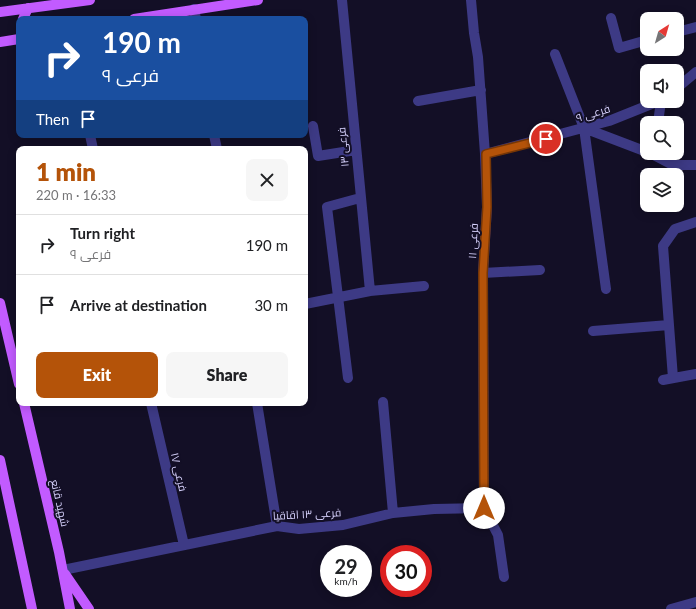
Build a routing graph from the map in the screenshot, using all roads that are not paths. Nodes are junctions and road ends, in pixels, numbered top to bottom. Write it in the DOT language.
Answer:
graph roads {
  1 [pos="87,0"];
  2 [pos="258,0"];
  3 [pos="342,0"];
  4 [pos="471,0"];
  5 [pos="28,8"];
  6 [pos="0,12"];
  7 [pos="195,14"];
  8 [pos="24,16"];
  9 [pos="171,16"];
  10 [pos="611,18"];
  11 [pos="696,27"];
  12 [pos="684,30"];
  13 [pos="16,39"];
  14 [pos="0,42"];
  15 [pos="640,42"];
  16 [pos="555,54"];
  17 [pos="696,73"];
  18 [pos="684,82"];
  19 [pos="480,90"];
  20 [pos="418,101"];
  21 [pos="642,108"];
  22 [pos="313,126"];
  23 [pos="584,128"];
  24 [pos="640,149"];
  25 [pos="356,150"];
  26 [pos="486,154"];
  27 [pos="664,160"];
  28 [pos="696,165"];
  29 [pos="360,198"];
  30 [pos="696,222"];
  31 [pos="540,270"];
  32 [pos="483,273"];
  33 [pos="424,286"];
  34 [pos="606,288"];
  35 [pos="370,291"];
  36 [pos="339,297"];
  37 [pos="308,303"];
  38 [pos="0,304"];
  39 [pos="668,325"];
  40 [pos="594,331"];
  41 [pos="16,371"];
  42 [pos="696,374"];
  43 [pos="348,378"];
  44 [pos="383,402"];
  45 [pos="25,406"];
  46 [pos="152,406"];
  47 [pos="258,406"];
  48 [pos="0,460"];
  49 [pos="484,508"];
  50 [pos="392,513"];
  51 [pos="277,526"];
  52 [pos="184,546"];
  53 [pos="62,570"];
  54 [pos="504,576"];
  55 [pos="696,602"];
  56 [pos="32,609"];
  57 [pos="70,609"];
  58 [pos="89,609"];
  59 [pos="671,609"];
  1 -- 5 [label="main road"];
  2 -- 7 [label="main road"];
  3 -- 25 [label="street, فرعی ۱۳"];
  4 -- 19 [label="street, فرعی ۱۱"];
  5 -- 6 [label="main road"];
  5 -- 8 [label="main road"];
  7 -- 9 [label="main road"];
  10 -- 15 [label="street"];
  11 -- 12 [label="street"];
  13 -- 14 [label="main road"];
  16 -- 23 [label="street"];
  17 -- 18 [label="street"];
  19 -- 20 [label="street"];
  19 -- 26 [label="street, فرعی ۱۱"];
  21 -- 23 [label="street, فرعی ۹"];
  22 -- 25 [label="street"];
  23 -- 24 [label="street"];
  23 -- 26 [label="street, فرعی ۹"];
  23 -- 34 [label="street"];
  25 -- 29 [label="street, فرعی ۱۳"];
  26 -- 32 [label="street, فرعی ۱۱"];
  27 -- 28 [label="street"];
  29 -- 35 [label="street, فرعی ۱۳"];
  29 -- 36 [label="street"];
  30 -- 39 [label="street"];
  31 -- 32 [label="street"];
  32 -- 49 [label="street, فرعی ۱۱"];
  33 -- 35 [label="street"];
  35 -- 36 [label="street"];
  36 -- 37 [label="street"];
  36 -- 43 [label="street"];
  38 -- 41 [label="main road"];
  39 -- 40 [label="street"];
  39 -- 42 [label="street"];
  44 -- 50 [label="street"];
  45 -- 53 [label="main road, شهید قانع"];
  46 -- 52 [label="street, فرعی ۱۷"];
  47 -- 51 [label="street"];
  48 -- 56 [label="main road"];
  49 -- 50 [label="street, فرعی ۱۳ اقاقیا"];
  49 -- 54 [label="street"];
  50 -- 51 [label="street, فرعی ۱۳ اقاقیا"];
  51 -- 52 [label="street, فرعی ۱۳ اقاقیا"];
  52 -- 53 [label="street, فرعی ۱۳ اقاقیا"];
  53 -- 57 [label="main road, شهید قانع"];
  53 -- 58 [label="main road"];
  55 -- 59 [label="street"];
}
